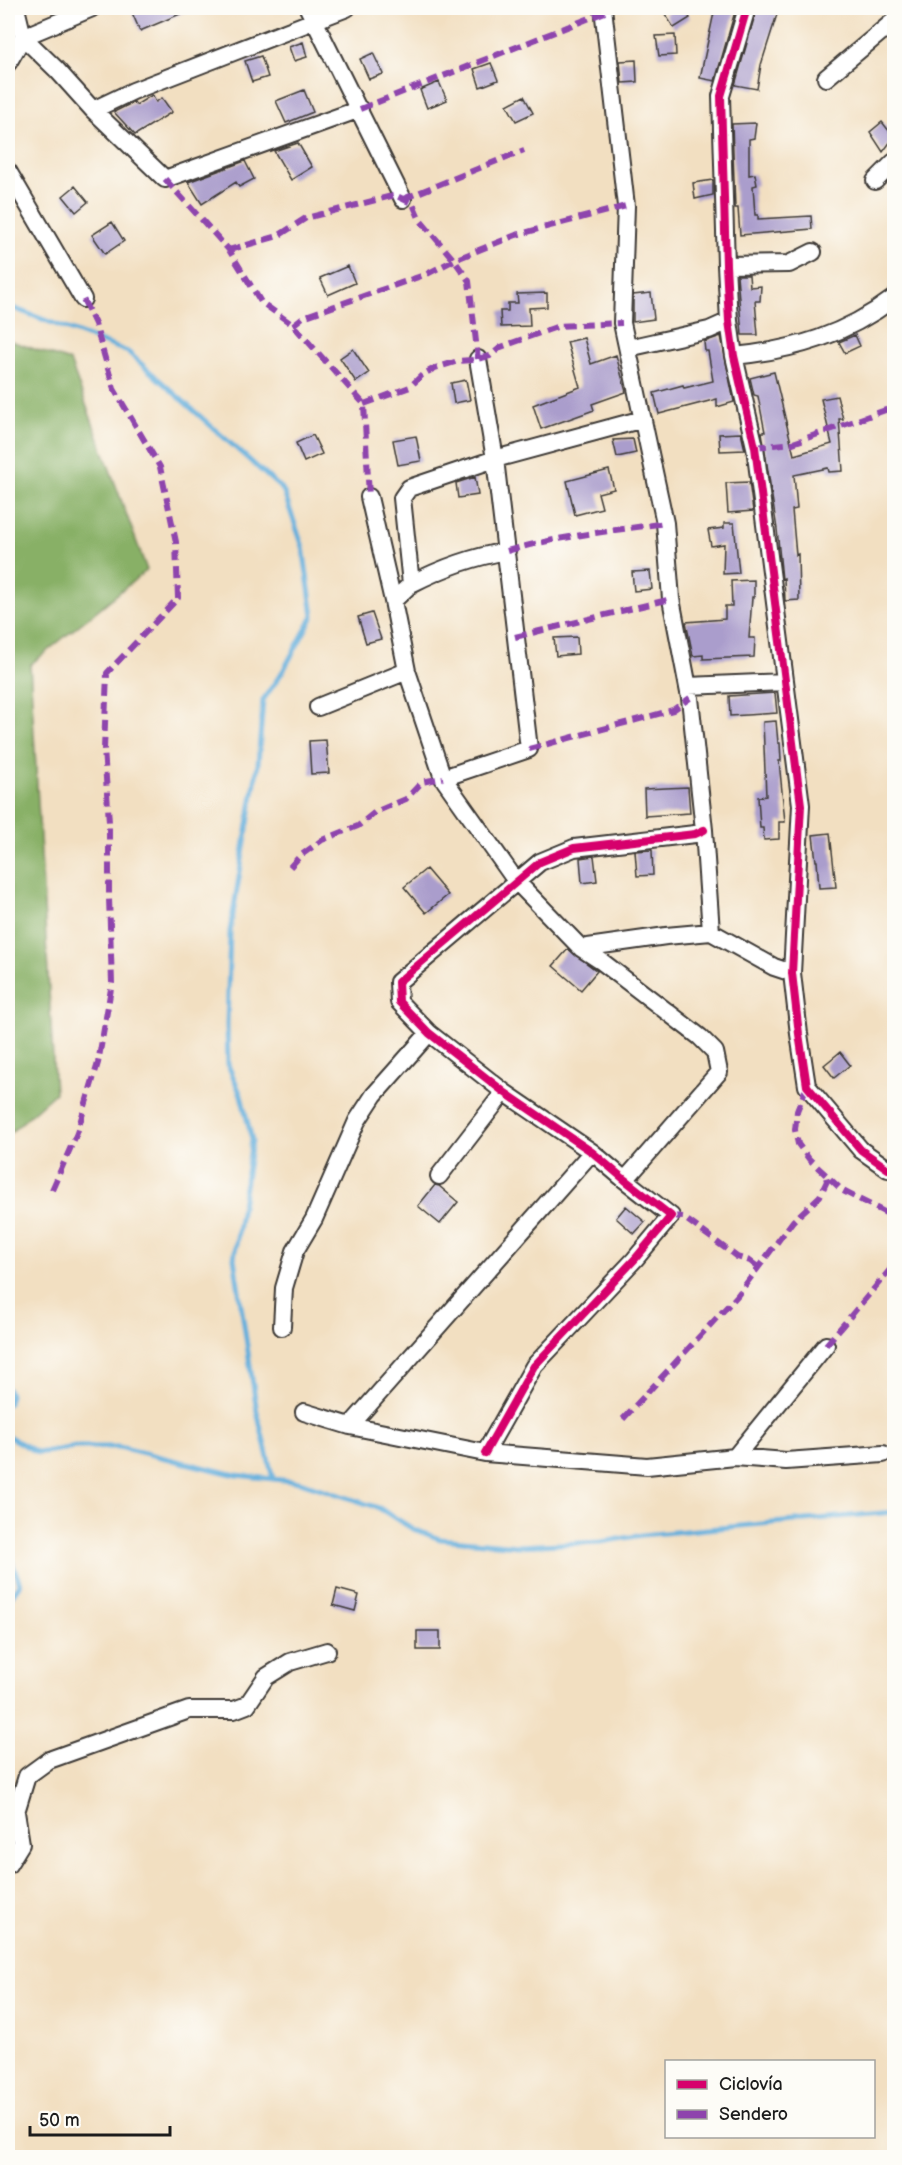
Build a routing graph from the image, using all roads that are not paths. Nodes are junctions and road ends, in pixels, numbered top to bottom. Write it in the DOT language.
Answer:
graph roads {
  1 [pos="16,8"];
  2 [pos="92,8"];
  3 [pos="347,8"];
  4 [pos="603,8"];
  5 [pos="747,8"];
  6 [pos="312,14"];
  7 [pos="894,21"];
  8 [pos="23,37"];
  9 [pos="8,63"];
  10 [pos="826,78"];
  11 [pos="360,109"];
  12 [pos="93,110"];
  13 [pos="894,162"];
  14 [pos="8,171"];
  15 [pos="875,181"];
  16 [pos="403,199"];
  17 [pos="813,252"];
  18 [pos="726,265"];
  19 [pos="894,298"];
  20 [pos="83,299"];
  21 [pos="729,321"];
  22 [pos="628,348"];
  23 [pos="734,356"];
  24 [pos="478,359"];
  25 [pos="643,419"];
  26 [pos="495,459"];
  27 [pos="369,497"];
  28 [pos="507,551"];
  29 [pos="411,584"];
  30 [pos="393,601"];
  31 [pos="407,671"];
  32 [pos="784,682"];
  33 [pos="688,687"];
  34 [pos="318,707"];
  35 [pos="443,778"];
  36 [pos="704,830"];
  37 [pos="516,880"];
  38 [pos="711,932"];
  39 [pos="581,948"];
  40 [pos="792,973"];
  41 [pos="429,1033"];
  42 [pos="504,1092"];
  43 [pos="592,1152"];
  44 [pos="894,1170"];
  45 [pos="439,1176"];
  46 [pos="625,1180"];
  47 [pos="282,1327"];
  48 [pos="826,1345"];
  49 [pos="304,1412"];
  50 [pos="350,1426"];
  51 [pos="485,1453"];
  52 [pos="883,1454"];
  53 [pos="735,1457"];
  54 [pos="327,1651"];
  55 [pos="8,1865"];
  1 -- 8 [label="street"];
  2 -- 8 [label="street"];
  3 -- 6 [label="street"];
  4 -- 22 [label="street"];
  5 -- 18 [label="street"];
  6 -- 11 [label="street"];
  6 -- 12 [label="street"];
  7 -- 10 [label="street"];
  8 -- 9 [label="street"];
  8 -- 12 [label="street"];
  11 -- 12 [label="street"];
  11 -- 16 [label="street"];
  13 -- 15 [label="street"];
  14 -- 20 [label="street"];
  17 -- 18 [label="street"];
  18 -- 21 [label="street"];
  19 -- 23 [label="street"];
  21 -- 22 [label="street"];
  21 -- 23 [label="street"];
  22 -- 25 [label="street"];
  23 -- 32 [label="street"];
  24 -- 26 [label="street"];
  25 -- 26 [label="street"];
  25 -- 33 [label="street"];
  26 -- 28 [label="street"];
  26 -- 29 [label="street"];
  27 -- 30 [label="street"];
  28 -- 29 [label="street"];
  28 -- 35 [label="street"];
  29 -- 30 [label="street"];
  30 -- 31 [label="street"];
  31 -- 34 [label="street"];
  31 -- 35 [label="street"];
  32 -- 33 [label="street"];
  32 -- 40 [label="street"];
  33 -- 36 [label="street"];
  35 -- 37 [label="street"];
  36 -- 37 [label="street"];
  36 -- 38 [label="street"];
  37 -- 39 [label="street"];
  37 -- 41 [label="street"];
  38 -- 39 [label="street"];
  38 -- 40 [label="street"];
  39 -- 46 [label="street"];
  40 -- 44 [label="street"];
  41 -- 42 [label="street"];
  41 -- 47 [label="street"];
  42 -- 43 [label="street"];
  42 -- 45 [label="street"];
  43 -- 46 [label="street"];
  43 -- 50 [label="street"];
  46 -- 51 [label="street"];
  48 -- 53 [label="street"];
  49 -- 50 [label="street"];
  50 -- 51 [label="street"];
  51 -- 53 [label="street"];
  52 -- 53 [label="street"];
  54 -- 55 [label="street"];
}
